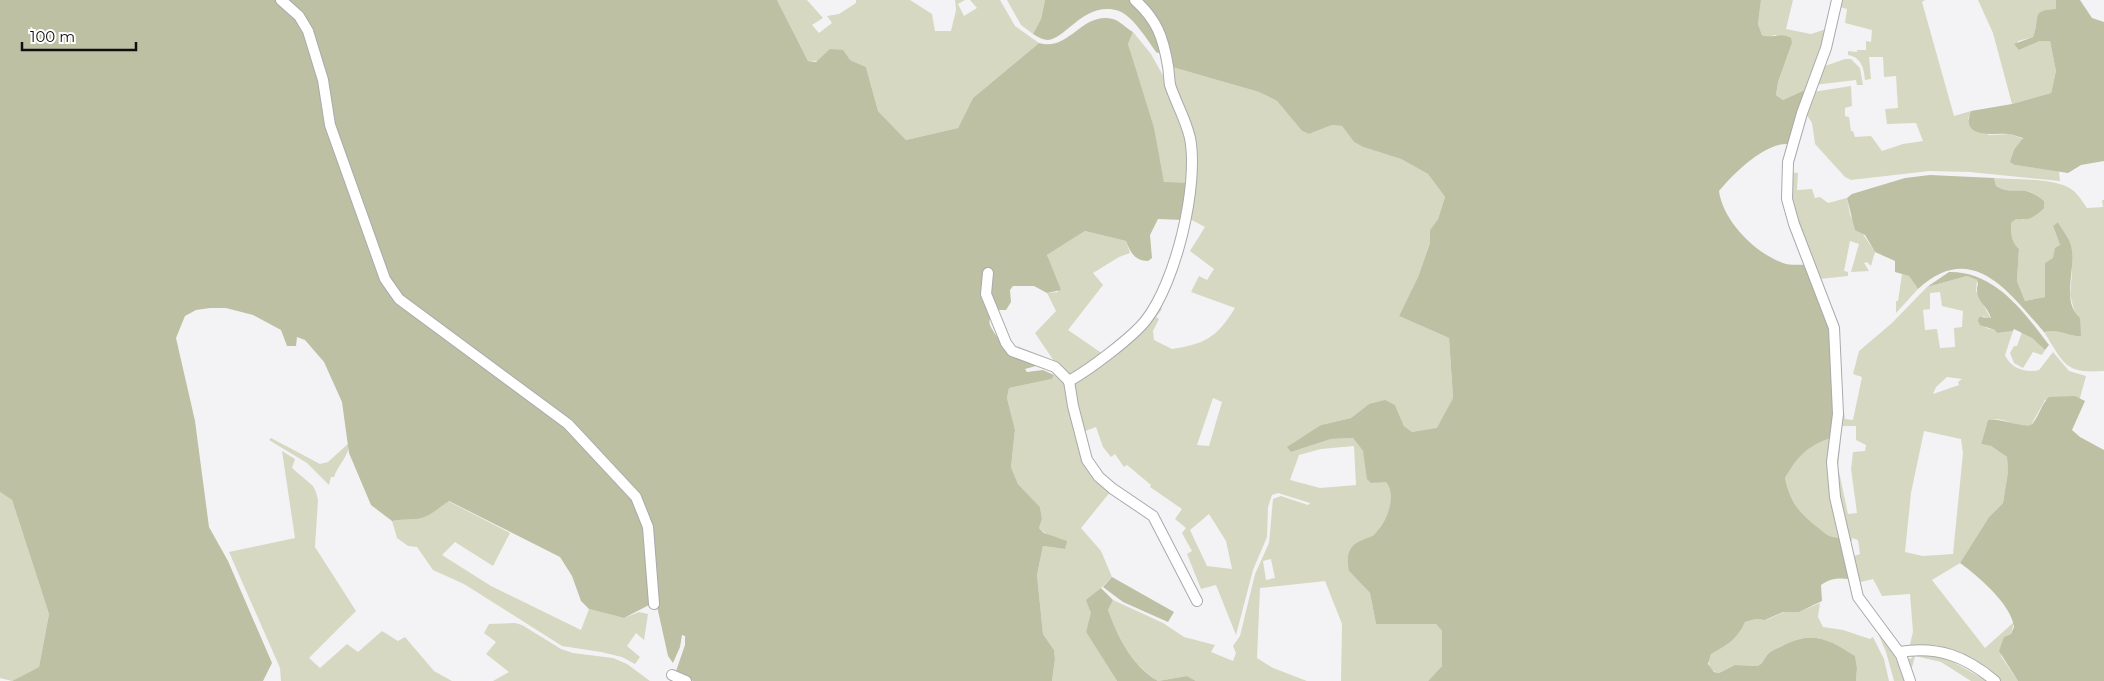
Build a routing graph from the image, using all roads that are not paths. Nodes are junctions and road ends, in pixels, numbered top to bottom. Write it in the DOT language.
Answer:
graph roads {
  1 [pos="281,0"];
  2 [pos="1135,0"];
  3 [pos="1837,0"];
  4 [pos="988,273"];
  5 [pos="1069,381"];
  6 [pos="1198,601"];
  7 [pos="654,604"];
  8 [pos="1899,652"];
  9 [pos="672,675"];
  10 [pos="686,681"];
  11 [pos="1910,681"];
  12 [pos="1995,681"];
  1 -- 7 [label="street"];
  2 -- 5 [label="street"];
  3 -- 8 [label="street"];
  4 -- 5 [label="street"];
  5 -- 6 [label="street"];
  8 -- 11 [label="street"];
  8 -- 12 [label="street"];
  9 -- 10 [label="street"];
}
